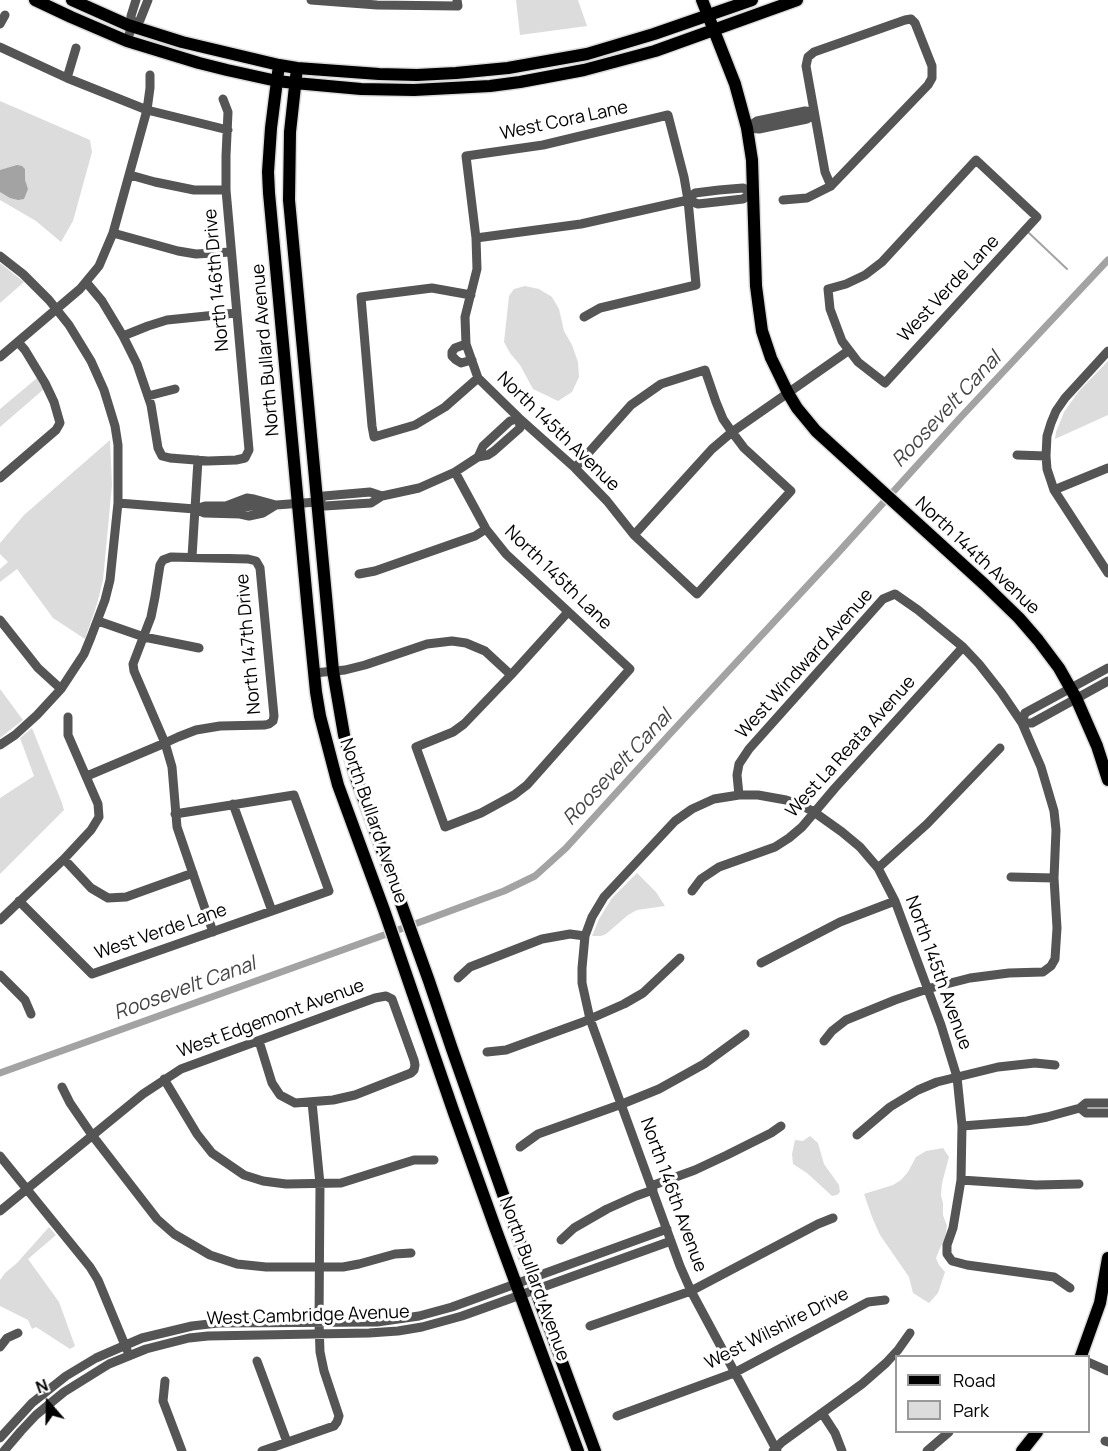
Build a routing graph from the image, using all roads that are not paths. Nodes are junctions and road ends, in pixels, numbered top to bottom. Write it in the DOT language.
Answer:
graph roads {
  1 [pos="35,0"];
  2 [pos="72,0"];
  3 [pos="136,0"];
  4 [pos="148,0"];
  5 [pos="311,0"];
  6 [pos="702,0"];
  7 [pos="752,0"];
  8 [pos="797,0"];
  9 [pos="458,3"];
  10 [pos="708,16"];
  11 [pos="132,26"];
  12 [pos="714,30"];
  13 [pos="127,40"];
  14 [pos="0,47"];
  15 [pos="76,48"];
  16 [pos="279,65"];
  17 [pos="297,68"];
  18 [pos="150,75"];
  19 [pos="67,78"];
  20 [pos="277,81"];
  21 [pos="295,83"];
  22 [pos="223,99"];
  23 [pos="147,110"];
  24 [pos="814,112"];
  25 [pos="747,128"];
  26 [pos="228,130"];
  27 [pos="466,156"];
  28 [pos="130,175"];
  29 [pos="831,186"];
  30 [pos="226,190"];
  31 [pos="753,192"];
  32 [pos="688,200"];
  33 [pos="783,200"];
  34 [pos="112,233"];
  35 [pos="476,238"];
  36 [pos="293,243"];
  37 [pos="274,245"];
  38 [pos="231,252"];
  39 [pos="0,256"];
  40 [pos="86,282"];
  41 [pos="471,295"];
  42 [pos="56,309"];
  43 [pos="236,313"];
  44 [pos="584,317"];
  45 [pos="123,336"];
  46 [pos="18,342"];
  47 [pos="466,344"];
  48 [pos="848,351"];
  49 [pos="1108,351"];
  50 [pos="0,357"];
  51 [pos="472,360"];
  52 [pos="478,378"];
  53 [pos="175,389"];
  54 [pos="788,393"];
  55 [pos="148,396"];
  56 [pos="519,418"];
  57 [pos="732,432"];
  58 [pos="1017,455"];
  59 [pos="1046,456"];
  60 [pos="198,460"];
  61 [pos="575,468"];
  62 [pos="1108,468"];
  63 [pos="455,472"];
  64 [pos="0,478"];
  65 [pos="1054,490"];
  66 [pos="118,502"];
  67 [pos="317,502"];
  68 [pos="298,503"];
  69 [pos="272,505"];
  70 [pos="195,509"];
  71 [pos="486,529"];
  72 [pos="634,535"];
  73 [pos="192,557"];
  74 [pos="1108,571"];
  75 [pos="359,574"];
  76 [pos="568,612"];
  77 [pos="0,620"];
  78 [pos="98,621"];
  79 [pos="144,636"];
  80 [pos="963,647"];
  81 [pos="199,648"];
  82 [pos="1108,668"];
  83 [pos="333,671"];
  84 [pos="314,673"];
  85 [pos="511,675"];
  86 [pos="1108,681"];
  87 [pos="61,689"];
  88 [pos="1074,693"];
  89 [pos="68,717"];
  90 [pos="1022,723"];
  91 [pos="165,743"];
  92 [pos="0,745"];
  93 [pos="1000,748"];
  94 [pos="87,776"];
  95 [pos="1108,780"];
  96 [pos="739,795"];
  97 [pos="234,804"];
  98 [pos="814,812"];
  99 [pos="175,814"];
  100 [pos="64,859"];
  101 [pos="878,868"];
  102 [pos="193,873"];
  103 [pos="1011,877"];
  104 [pos="1054,878"];
  105 [pos="692,891"];
  106 [pos="19,901"];
  107 [pos="895,901"];
  108 [pos="272,911"];
  109 [pos="0,920"];
  110 [pos="213,932"];
  111 [pos="585,936"];
  112 [pos="680,958"];
  113 [pos="761,963"];
  114 [pos="0,975"];
  115 [pos="458,978"];
  116 [pos="927,988"];
  117 [pos="31,1014"];
  118 [pos="590,1019"];
  119 [pos="745,1034"];
  120 [pos="259,1041"];
  121 [pos="824,1041"];
  122 [pos="487,1052"];
  123 [pos="1055,1065"];
  124 [pos="957,1077"];
  125 [pos="164,1079"];
  126 [pos="62,1087"];
  127 [pos="312,1102"];
  128 [pos="1108,1103"];
  129 [pos="622,1104"];
  130 [pos="1080,1108"];
  131 [pos="1108,1113"];
  132 [pos="781,1126"];
  133 [pos="962,1126"];
  134 [pos="92,1135"];
  135 [pos="857,1135"];
  136 [pos="520,1147"];
  137 [pos="0,1156"];
  138 [pos="434,1160"];
  139 [pos="961,1180"];
  140 [pos="320,1184"];
  141 [pos="1079,1184"];
  142 [pos="652,1188"];
  143 [pos="28,1189"];
  144 [pos="0,1211"];
  145 [pos="833,1218"];
  146 [pos="667,1229"];
  147 [pos="561,1240"];
  148 [pos="671,1241"];
  149 [pos="411,1253"];
  150 [pos="1108,1258"];
  151 [pos="319,1267"];
  152 [pos="534,1284"];
  153 [pos="1070,1288"];
  154 [pos="518,1290"];
  155 [pos="691,1291"];
  156 [pos="885,1300"];
  157 [pos="319,1323"];
  158 [pos="590,1326"];
  159 [pos="18,1333"];
  160 [pos="319,1333"];
  161 [pos="910,1333"];
  162 [pos="125,1345"];
  163 [pos="0,1347"];
  164 [pos="129,1355"];
  165 [pos="1081,1355"];
  166 [pos="256,1361"];
  167 [pos="1090,1362"];
  168 [pos="1108,1371"];
  169 [pos="734,1373"];
  170 [pos="165,1381"];
  171 [pos="822,1413"];
  172 [pos="617,1416"];
  173 [pos="947,1433"];
  174 [pos="1036,1433"];
  175 [pos="0,1438"];
  176 [pos="287,1442"];
  177 [pos="775,1450"];
  178 [pos="4,1451"];
  179 [pos="182,1451"];
  180 [pos="262,1451"];
  181 [pos="578,1451"];
  182 [pos="594,1451"];
  183 [pos="842,1451"];
  184 [pos="927,1451"];
  185 [pos="1022,1451"];
  1 -- 13 [label="main road"];
  2 -- 11 [label="main road"];
  3 -- 11 [label="street"];
  4 -- 11 [label="street"];
  5 -- 9 [label="street"];
  6 -- 10 [label="main road, North 144th Avenue"];
  7 -- 10 [label="main road"];
  8 -- 12 [label="main road"];
  10 -- 12 [label="main road, North 144th Avenue"];
  10 -- 17 [label="main road"];
  11 -- 13 [label="street"];
  11 -- 16 [label="main road"];
  12 -- 21 [label="main road"];
  12 -- 25 [label="main road, North 144th Avenue"];
  13 -- 20 [label="main road"];
  14 -- 19 [label="street"];
  15 -- 19 [label="street"];
  16 -- 17 [label="main road"];
  16 -- 20 [label="main road, North Bullard Avenue"];
  17 -- 21 [label="main road, North Bullard Avenue"];
  18 -- 23 [label="street"];
  19 -- 23 [label="street"];
  20 -- 21 [label="main road"];
  20 -- 37 [label="main road, North Bullard Avenue"];
  21 -- 36 [label="main road, North Bullard Avenue"];
  22 -- 26 [label="street, North 146th Drive"];
  23 -- 26 [label="street"];
  23 -- 28 [label="street"];
  24 -- 25 [label="street"];
  24 -- 29 [label="street"];
  24 -- 29 [label="street"];
  25 -- 31 [label="main road, North 144th Avenue"];
  26 -- 30 [label="street, North 146th Drive"];
  27 -- 32 [label="street, West Cora Lane"];
  27 -- 35 [label="street, North 145th Avenue"];
  28 -- 30 [label="street"];
  28 -- 34 [label="street"];
  29 -- 33 [label="street"];
  30 -- 38 [label="street, North 146th Drive"];
  31 -- 32 [label="street"];
  31 -- 54 [label="main road, North 144th Avenue"];
  32 -- 35 [label="street"];
  32 -- 44 [label="street"];
  34 -- 38 [label="street"];
  34 -- 40 [label="street"];
  35 -- 41 [label="street, North 145th Avenue"];
  36 -- 37 [label="main road"];
  36 -- 67 [label="main road, North Bullard Avenue"];
  37 -- 68 [label="main road, North Bullard Avenue"];
  38 -- 43 [label="street, North 146th Drive"];
  39 -- 42 [label="street"];
  40 -- 42 [label="street"];
  40 -- 45 [label="street"];
  41 -- 47 [label="street, North 145th Avenue"];
  41 -- 52 [label="street"];
  42 -- 46 [label="street"];
  42 -- 66 [label="street"];
  43 -- 45 [label="street"];
  43 -- 60 [label="street, North 146th Drive"];
  45 -- 55 [label="street"];
  46 -- 50 [label="street"];
  46 -- 64 [label="street"];
  47 -- 51 [label="street, North 145th Avenue"];
  47 -- 51 [label="street"];
  48 -- 48 [label="street, West Verde Lane"];
  48 -- 54 [label="street"];
  49 -- 59 [label="street"];
  51 -- 52 [label="street, North 145th Avenue"];
  52 -- 56 [label="street, North 145th Avenue"];
  53 -- 55 [label="street"];
  54 -- 57 [label="street"];
  54 -- 88 [label="main road, North 144th Avenue"];
  55 -- 60 [label="street"];
  56 -- 61 [label="street, North 145th Avenue"];
  56 -- 63 [label="street"];
  57 -- 61 [label="street"];
  57 -- 72 [label="street"];
  57 -- 72 [label="street, North 145th Avenue"];
  58 -- 59 [label="street"];
  59 -- 65 [label="street"];
  60 -- 70 [label="street"];
  61 -- 72 [label="street, North 145th Avenue"];
  62 -- 65 [label="street"];
  63 -- 67 [label="street"];
  63 -- 71 [label="street, North 145th Lane"];
  65 -- 74 [label="street"];
  66 -- 70 [label="street"];
  66 -- 78 [label="street"];
  67 -- 68 [label="street"];
  67 -- 83 [label="main road, North Bullard Avenue"];
  68 -- 69 [label="street"];
  68 -- 84 [label="main road, North Bullard Avenue"];
  69 -- 70 [label="street"];
  69 -- 70 [label="street"];
  70 -- 73 [label="street"];
  71 -- 75 [label="street"];
  71 -- 76 [label="street, North 145th Lane"];
  73 -- 79 [label="street"];
  73 -- 91 [label="street, North 147th Drive"];
  76 -- 85 [label="street"];
  76 -- 85 [label="street, North 145th Lane"];
  77 -- 87 [label="street"];
  78 -- 79 [label="street"];
  78 -- 87 [label="street"];
  79 -- 81 [label="street"];
  79 -- 91 [label="street"];
  80 -- 90 [label="street"];
  80 -- 96 [label="street, West Windward Avenue"];
  80 -- 98 [label="street, West La Reata Avenue"];
  82 -- 88 [label="street"];
  83 -- 84 [label="street"];
  83 -- 85 [label="street"];
  83 -- 152 [label="main road, North Bullard Avenue"];
  84 -- 154 [label="main road, North Bullard Avenue"];
  86 -- 88 [label="street"];
  87 -- 92 [label="street"];
  88 -- 90 [label="street"];
  88 -- 95 [label="main road, North 144th Avenue"];
  89 -- 94 [label="street"];
  90 -- 104 [label="street"];
  91 -- 94 [label="street"];
  91 -- 99 [label="street"];
  93 -- 101 [label="street"];
  94 -- 100 [label="street"];
  96 -- 98 [label="street, North 145th Avenue"];
  96 -- 111 [label="street"];
  97 -- 99 [label="street"];
  97 -- 108 [label="street"];
  97 -- 108 [label="street, West Verde Lane"];
  98 -- 101 [label="street, North 145th Avenue"];
  98 -- 105 [label="street, West La Reata Avenue"];
  99 -- 102 [label="street"];
  100 -- 102 [label="street"];
  100 -- 106 [label="street"];
  101 -- 107 [label="street, North 145th Avenue"];
  102 -- 110 [label="street"];
  103 -- 104 [label="street"];
  104 -- 116 [label="street"];
  106 -- 109 [label="street"];
  106 -- 110 [label="street, West Verde Lane"];
  107 -- 113 [label="street"];
  107 -- 116 [label="street, North 145th Avenue"];
  108 -- 110 [label="street, West Verde Lane"];
  111 -- 115 [label="street"];
  111 -- 118 [label="street, North 146th Avenue"];
  112 -- 118 [label="street"];
  114 -- 117 [label="street"];
  116 -- 121 [label="street"];
  116 -- 124 [label="street, North 145th Avenue"];
  118 -- 122 [label="street"];
  118 -- 129 [label="street, North 146th Avenue"];
  119 -- 129 [label="street"];
  120 -- 125 [label="street, West Edgemont Avenue"];
  120 -- 127 [label="street"];
  120 -- 127 [label="street, West Edgemont Avenue"];
  123 -- 124 [label="street"];
  124 -- 133 [label="street, North 145th Avenue"];
  124 -- 135 [label="street"];
  125 -- 134 [label="street, West Edgemont Avenue"];
  125 -- 140 [label="street"];
  126 -- 134 [label="street"];
  127 -- 140 [label="street"];
  128 -- 130 [label="street"];
  129 -- 136 [label="street"];
  129 -- 142 [label="street, North 146th Avenue"];
  130 -- 131 [label="street"];
  130 -- 133 [label="street"];
  132 -- 142 [label="street"];
  133 -- 139 [label="street, North 145th Avenue"];
  134 -- 143 [label="street, West Edgemont Avenue"];
  134 -- 151 [label="street"];
  137 -- 143 [label="street"];
  138 -- 140 [label="street"];
  139 -- 141 [label="street"];
  139 -- 153 [label="street, North 145th Avenue"];
  140 -- 151 [label="street"];
  142 -- 146 [label="street, North 146th Avenue"];
  142 -- 147 [label="street"];
  143 -- 144 [label="street, West Edgemont Avenue"];
  143 -- 162 [label="street"];
  145 -- 155 [label="street"];
  146 -- 148 [label="street, North 146th Avenue"];
  146 -- 152 [label="street, West Cambridge Avenue"];
  148 -- 152 [label="street, West Cambridge Avenue"];
  148 -- 155 [label="street, North 146th Avenue"];
  149 -- 151 [label="street"];
  150 -- 165 [label="main road"];
  151 -- 157 [label="street"];
  152 -- 154 [label="street, West Cambridge Avenue"];
  152 -- 182 [label="main road, North Bullard Avenue"];
  154 -- 157 [label="street, West Cambridge Avenue"];
  154 -- 160 [label="street, West Cambridge Avenue"];
  154 -- 181 [label="main road, North Bullard Avenue"];
  155 -- 158 [label="street"];
  155 -- 169 [label="street, North 146th Avenue"];
  156 -- 169 [label="street, West Wilshire Drive"];
  157 -- 160 [label="street"];
  157 -- 162 [label="street, West Cambridge Avenue"];
  159 -- 163 [label="street"];
  160 -- 164 [label="street, West Cambridge Avenue"];
  160 -- 176 [label="street"];
  161 -- 171 [label="street"];
  162 -- 164 [label="street"];
  162 -- 175 [label="street, West Cambridge Avenue"];
  164 -- 178 [label="street, West Cambridge Avenue"];
  166 -- 176 [label="street"];
  167 -- 168 [label="street"];
  169 -- 172 [label="street, West Wilshire Drive"];
  169 -- 177 [label="street, North 146th Avenue"];
  170 -- 179 [label="street"];
  171 -- 177 [label="street"];
  171 -- 183 [label="street"];
  173 -- 184 [label="street"];
  174 -- 185 [label="main road"];
  176 -- 180 [label="street"];
}
